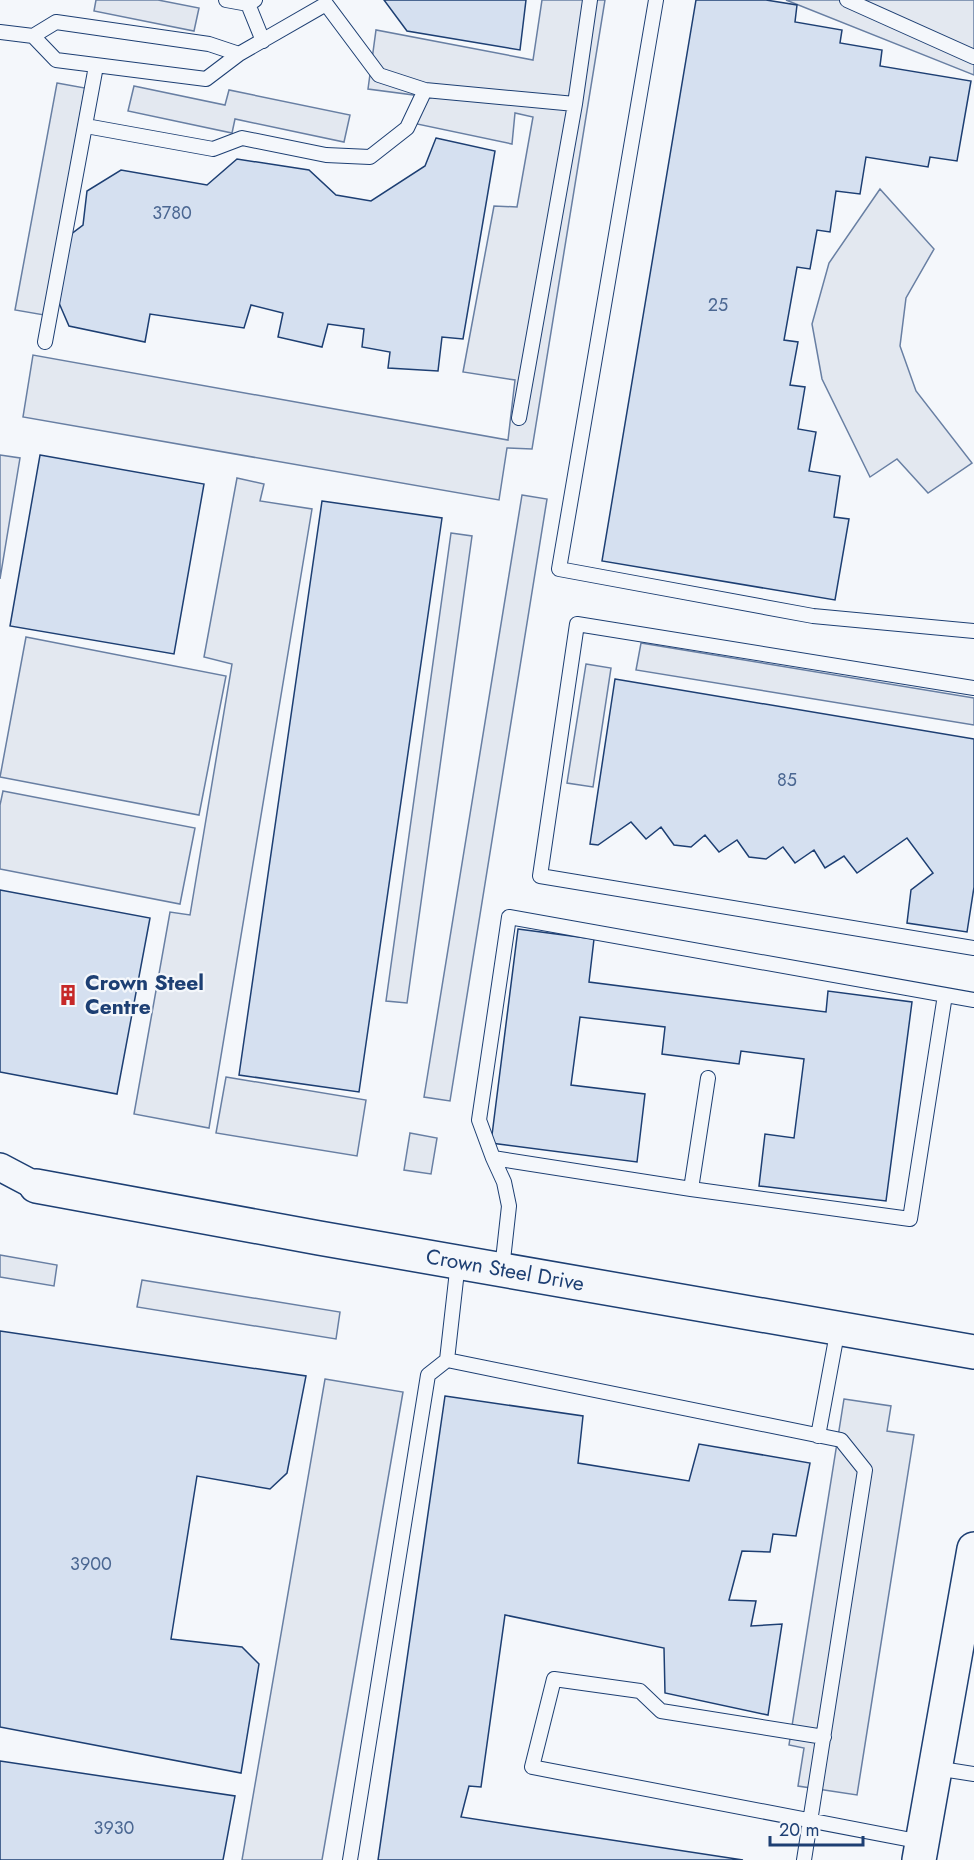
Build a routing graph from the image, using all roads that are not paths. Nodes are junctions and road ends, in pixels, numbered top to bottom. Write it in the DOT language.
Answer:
graph roads {
  1 [pos="226,0"];
  2 [pos="590,0"];
  3 [pos="656,0"];
  4 [pos="847,0"];
  5 [pos="252,2"];
  6 [pos="326,2"];
  7 [pos="0,32"];
  8 [pos="33,36"];
  9 [pos="263,40"];
  10 [pos="238,54"];
  11 [pos="974,57"];
  12 [pos="96,66"];
  13 [pos="425,90"];
  14 [pos="574,104"];
  15 [pos="86,126"];
  16 [pos="45,342"];
  17 [pos="519,418"];
  18 [pos="974,631"];
  19 [pos="974,687"];
  20 [pos="974,948"];
  21 [pos="945,994"];
  22 [pos="974,999"];
  23 [pos="708,1078"];
  24 [pos="492,1158"];
  25 [pos="0,1167"];
  26 [pos="36,1186"];
  27 [pos="691,1189"];
  28 [pos="0,1191"];
  29 [pos="458,1262"];
  30 [pos="502,1269"];
  31 [pos="838,1328"];
  32 [pos="974,1352"];
  33 [pos="447,1360"];
  34 [pos="818,1436"];
  35 [pos="974,1549"];
  36 [pos="824,1737"];
  37 [pos="935,1768"];
  38 [pos="974,1774"];
  39 [pos="810,1820"];
  40 [pos="921,1851"];
  41 [pos="350,1860"];
  42 [pos="804,1860"];
  1 -- 5 [label="lane"];
  2 -- 14 [label="lane"];
  3 -- 18 [label="lane"];
  4 -- 11 [label="lane"];
  5 -- 9 [label="lane"];
  6 -- 9 [label="lane"];
  6 -- 13 [label="lane"];
  7 -- 8 [label="lane"];
  8 -- 10 [label="lane"];
  8 -- 12 [label="lane"];
  9 -- 10 [label="lane"];
  10 -- 12 [label="lane"];
  12 -- 15 [label="lane"];
  13 -- 14 [label="lane"];
  13 -- 15 [label="lane"];
  14 -- 17 [label="lane"];
  15 -- 16 [label="lane"];
  19 -- 20 [label="lane"];
  21 -- 22 [label="lane"];
  21 -- 24 [label="lane"];
  21 -- 27 [label="lane"];
  23 -- 27 [label="lane"];
  24 -- 27 [label="lane"];
  24 -- 30 [label="lane"];
  25 -- 26 [label="street, Crown Steel Drive"];
  26 -- 28 [label="street, Crown Steel Drive"];
  26 -- 29 [label="street, Crown Steel Drive"];
  29 -- 30 [label="street, Crown Steel Drive"];
  29 -- 33 [label="lane"];
  30 -- 31 [label="street, Crown Steel Drive"];
  31 -- 32 [label="street, Crown Steel Drive"];
  31 -- 34 [label="lane"];
  33 -- 34 [label="lane"];
  33 -- 41 [label="lane"];
  34 -- 36 [label="lane"];
  35 -- 37 [label="street"];
  36 -- 39 [label="lane"];
  36 -- 39 [label="lane"];
  37 -- 38 [label="lane"];
  37 -- 40 [label="street"];
  39 -- 40 [label="lane"];
  39 -- 42 [label="lane"];
}
